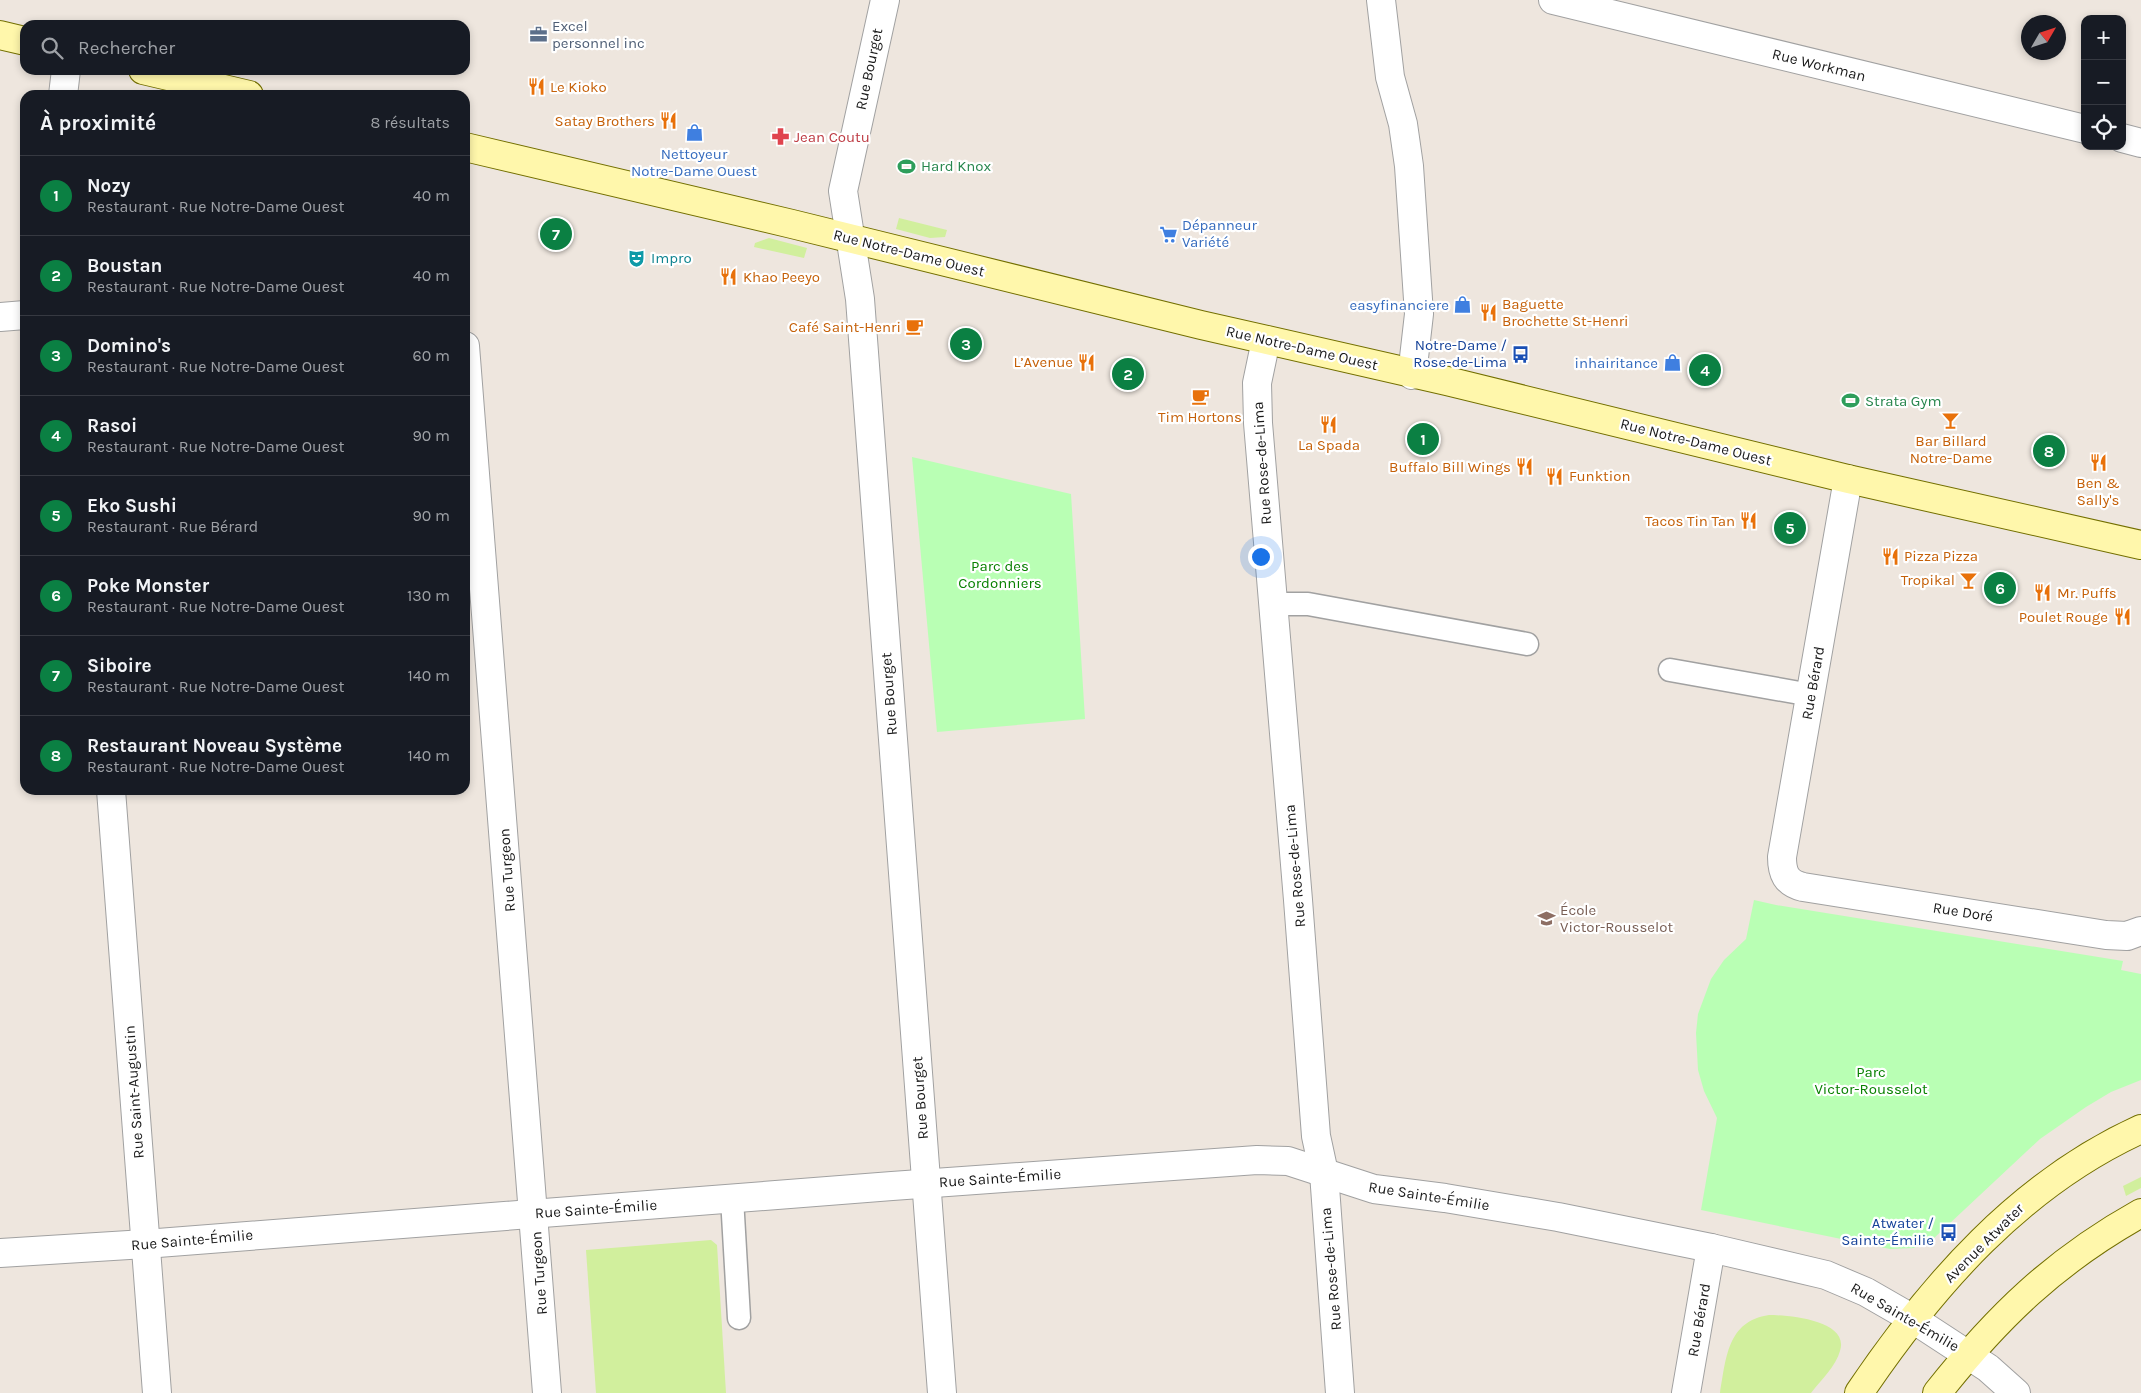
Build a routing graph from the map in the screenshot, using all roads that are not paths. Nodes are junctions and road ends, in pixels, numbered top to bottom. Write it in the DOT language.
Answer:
graph roads {
  1 [pos="885,0"];
  2 [pos="1381,0"];
  3 [pos="1553,0"];
  4 [pos="0,35"];
  5 [pos="20,40"];
  6 [pos="65,75"];
  7 [pos="164,75"];
  8 [pos="63,90"];
  9 [pos="228,90"];
  10 [pos="2081,128"];
  11 [pos="2126,139"];
  12 [pos="2141,143"];
  13 [pos="470,148"];
  14 [pos="850,238"];
  15 [pos="20,315"];
  16 [pos="0,317"];
  17 [pos="1266,340"];
  18 [pos="1412,375"];
  19 [pos="470,409"];
  20 [pos="1848,478"];
  21 [pos="2141,545"];
  22 [pos="1274,604"];
  23 [pos="1527,644"];
  24 [pos="1670,670"];
  25 [pos="1811,695"];
  26 [pos="111,795"];
  27 [pos="1792,883"];
  28 [pos="2138,933"];
  29 [pos="2141,1129"];
  30 [pos="1324,1173"];
  31 [pos="927,1183"];
  32 [pos="732,1198"];
  33 [pos="534,1213"];
  34 [pos="2141,1213"];
  35 [pos="145,1244"];
  36 [pos="1711,1248"];
  37 [pos="0,1253"];
  38 [pos="739,1318"];
  39 [pos="1913,1319"];
  40 [pos="1967,1354"];
  41 [pos="157,1393"];
  42 [pos="547,1393"];
  43 [pos="942,1393"];
  44 [pos="1340,1393"];
  45 [pos="1686,1393"];
  46 [pos="1860,1393"];
  47 [pos="1937,1393"];
  48 [pos="2016,1393"];
  1 -- 14 [label="street, Rue Bourget"];
  2 -- 18 [label="street"];
  3 -- 10 [label="street, Rue Workman"];
  4 -- 5 [label="main road"];
  6 -- 8 [label="street"];
  7 -- 9 [label="main road"];
  11 -- 12 [label="street"];
  13 -- 14 [label="main road, Rue Notre-Dame Ouest"];
  14 -- 17 [label="main road, Rue Notre-Dame Ouest"];
  14 -- 31 [label="street, Rue Bourget"];
  15 -- 16 [label="street"];
  17 -- 18 [label="main road, Rue Notre-Dame Ouest"];
  17 -- 22 [label="street, Rue Rose-de-Lima"];
  18 -- 20 [label="main road, Rue Notre-Dame Ouest"];
  19 -- 33 [label="street, Rue Turgeon"];
  20 -- 21 [label="main road, Rue Notre-Dame Ouest"];
  20 -- 25 [label="street, Rue Bérard"];
  22 -- 23 [label="lane"];
  22 -- 30 [label="street, Rue Rose-de-Lima"];
  24 -- 25 [label="lane"];
  25 -- 27 [label="street, Rue Bérard"];
  26 -- 35 [label="street, Rue Saint-Augustin"];
  27 -- 28 [label="street, Rue Doré"];
  29 -- 39 [label="main road, Avenue Atwater"];
  30 -- 31 [label="street, Rue Sainte-Émilie"];
  30 -- 36 [label="street, Rue Sainte-Émilie"];
  30 -- 44 [label="street, Rue Rose-de-Lima"];
  31 -- 32 [label="street, Rue Sainte-Émilie"];
  31 -- 43 [label="street, Rue Bourget"];
  32 -- 33 [label="street, Rue Sainte-Émilie"];
  32 -- 38 [label="lane"];
  33 -- 35 [label="street, Rue Sainte-Émilie"];
  33 -- 42 [label="street, Rue Turgeon"];
  34 -- 40 [label="main road"];
  35 -- 37 [label="street, Rue Sainte-Émilie"];
  35 -- 41 [label="street, Rue Saint-Augustin"];
  36 -- 39 [label="street, Rue Sainte-Émilie"];
  36 -- 45 [label="street, Rue Bérard"];
  39 -- 40 [label="street, Rue Sainte-Émilie"];
  39 -- 46 [label="main road, Avenue Atwater"];
  40 -- 47 [label="main road"];
  40 -- 48 [label="street, Rue Sainte-Émilie"];
}
